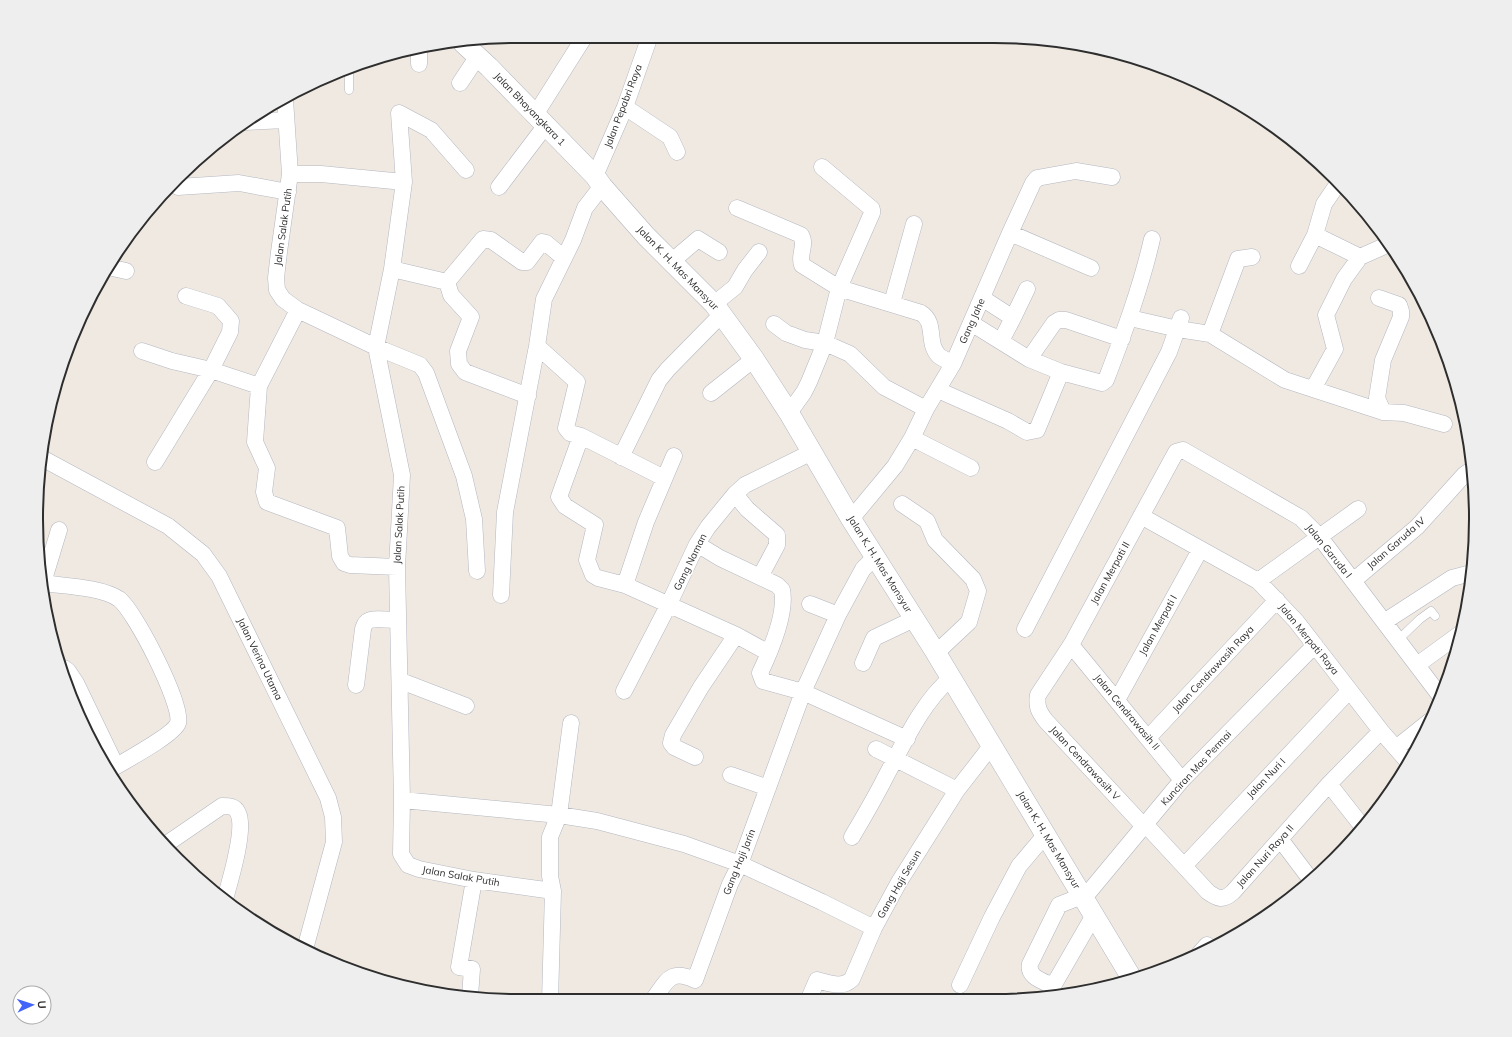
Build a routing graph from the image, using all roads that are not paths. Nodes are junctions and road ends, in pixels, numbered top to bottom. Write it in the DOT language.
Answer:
graph roads {
  1 [pos="581,43"];
  2 [pos="648,43"];
  3 [pos="466,46"];
  4 [pos="478,56"];
  5 [pos="349,74"];
  6 [pos="460,83"];
  7 [pos="350,90"];
  8 [pos="285,105"];
  9 [pos="625,106"];
  10 [pos="286,120"];
  11 [pos="541,120"];
  12 [pos="257,121"];
  13 [pos="676,152"];
  14 [pos="822,167"];
  15 [pos="466,170"];
  16 [pos="290,174"];
  17 [pos="1112,178"];
  18 [pos="599,181"];
  19 [pos="404,182"];
  20 [pos="499,187"];
  21 [pos="178,188"];
  22 [pos="1335,188"];
  23 [pos="288,192"];
  24 [pos="737,208"];
  25 [pos="914,224"];
  26 [pos="1010,233"];
  27 [pos="1315,235"];
  28 [pos="1152,239"];
  29 [pos="1384,246"];
  30 [pos="719,252"];
  31 [pos="759,252"];
  32 [pos="1252,257"];
  33 [pos="1360,257"];
  34 [pos="564,258"];
  35 [pos="671,262"];
  36 [pos="1299,266"];
  37 [pos="114,268"];
  38 [pos="1091,268"];
  39 [pos="392,269"];
  40 [pos="126,271"];
  41 [pos="447,282"];
  42 [pos="838,288"];
  43 [pos="1027,289"];
  44 [pos="186,296"];
  45 [pos="982,298"];
  46 [pos="1379,298"];
  47 [pos="892,303"];
  48 [pos="718,309"];
  49 [pos="298,310"];
  50 [pos="1013,318"];
  51 [pos="1130,318"];
  52 [pos="971,323"];
  53 [pos="774,324"];
  54 [pos="1180,324"];
  55 [pos="1210,334"];
  56 [pos="1122,339"];
  57 [pos="1001,341"];
  58 [pos="825,343"];
  59 [pos="537,346"];
  60 [pos="376,347"];
  61 [pos="142,350"];
  62 [pos="754,359"];
  63 [pos="1029,359"];
  64 [pos="953,364"];
  65 [pos="211,370"];
  66 [pos="1061,372"];
  67 [pos="259,386"];
  68 [pos="1313,389"];
  69 [pos="938,390"];
  70 [pos="711,393"];
  71 [pos="528,396"];
  72 [pos="926,408"];
  73 [pos="1383,412"];
  74 [pos="789,413"];
  75 [pos="1444,424"];
  76 [pos="581,436"];
  77 [pos="912,438"];
  78 [pos="1179,450"];
  79 [pos="812,452"];
  80 [pos="621,456"];
  81 [pos="674,456"];
  82 [pos="47,461"];
  83 [pos="155,462"];
  84 [pos="971,468"];
  85 [pos="1467,473"];
  86 [pos="664,478"];
  87 [pos="735,494"];
  88 [pos="902,504"];
  89 [pos="1358,509"];
  90 [pos="1141,516"];
  91 [pos="851,519"];
  92 [pos="59,530"];
  93 [pos="1319,536"];
  94 [pos="697,544"];
  95 [pos="1200,550"];
  96 [pos="875,557"];
  97 [pos="397,567"];
  98 [pos="46,571"];
  99 [pos="477,571"];
  100 [pos="1466,574"];
  101 [pos="760,577"];
  102 [pos="1258,581"];
  103 [pos="1352,581"];
  104 [pos="48,585"];
  105 [pos="625,585"];
  106 [pos="500,595"];
  107 [pos="1277,600"];
  108 [pos="670,604"];
  109 [pos="810,604"];
  110 [pos="838,615"];
  111 [pos="1435,616"];
  112 [pos="914,619"];
  113 [pos="398,620"];
  114 [pos="1384,622"];
  115 [pos="1025,629"];
  116 [pos="736,635"];
  117 [pos="1454,638"];
  118 [pos="1398,640"];
  119 [pos="1071,645"];
  120 [pos="1315,645"];
  121 [pos="769,653"];
  122 [pos="936,654"];
  123 [pos="863,663"];
  124 [pos="1417,664"];
  125 [pos="68,671"];
  126 [pos="951,678"];
  127 [pos="400,681"];
  128 [pos="356,685"];
  129 [pos="624,691"];
  130 [pos="1349,691"];
  131 [pos="1436,691"];
  132 [pos="803,692"];
  133 [pos="1038,695"];
  134 [pos="1117,700"];
  135 [pos="466,706"];
  136 [pos="571,723"];
  137 [pos="1420,729"];
  138 [pos="1381,731"];
  139 [pos="1148,738"];
  140 [pos="907,739"];
  141 [pos="992,745"];
  142 [pos="1396,748"];
  143 [pos="876,749"];
  144 [pos="107,755"];
  145 [pos="695,757"];
  146 [pos="1404,757"];
  147 [pos="896,758"];
  148 [pos="114,767"];
  149 [pos="731,775"];
  150 [pos="1182,780"];
  151 [pos="1329,784"];
  152 [pos="768,788"];
  153 [pos="957,790"];
  154 [pos="402,800"];
  155 [pos="559,815"];
  156 [pos="1359,822"];
  157 [pos="1145,824"];
  158 [pos="1046,834"];
  159 [pos="852,837"];
  160 [pos="1280,839"];
  161 [pos="170,842"];
  162 [pos="740,864"];
  163 [pos="1184,866"];
  164 [pos="1308,875"];
  165 [pos="474,880"];
  166 [pos="553,891"];
  167 [pos="226,894"];
  168 [pos="1083,897"];
  169 [pos="1094,914"];
  170 [pos="874,928"];
  171 [pos="306,944"];
  172 [pos="1129,974"];
  173 [pos="960,985"];
  174 [pos="470,991"];
  175 [pos="1051,991"];
  176 [pos="550,994"];
  177 [pos="658,994"];
  178 [pos="811,994"];
  1 -- 11 [label="street"];
  2 -- 9 [label="street, Jalan Pepabri Raya"];
  3 -- 4 [label="street, Jalan Bhayangkara 1"];
  4 -- 6 [label="street"];
  4 -- 11 [label="street, Jalan Bhayangkara 1"];
  5 -- 7 [label="lane"];
  8 -- 10 [label="street, Jalan Salak Putih"];
  9 -- 13 [label="street"];
  9 -- 18 [label="street, Jalan Pepabri Raya"];
  10 -- 12 [label="street"];
  10 -- 16 [label="street, Jalan Salak Putih"];
  11 -- 18 [label="street, Jalan Bhayangkara 1"];
  11 -- 20 [label="street"];
  14 -- 42 [label="street"];
  15 -- 19 [label="street"];
  16 -- 19 [label="street"];
  16 -- 23 [label="street, Jalan Salak Putih"];
  17 -- 26 [label="street, Gang Jahe"];
  18 -- 34 [label="street, Jalan Pepabri Raya"];
  18 -- 35 [label="street, Jalan K. H. Mas Mansyur"];
  19 -- 39 [label="street"];
  21 -- 23 [label="street"];
  22 -- 27 [label="street"];
  23 -- 49 [label="street, Jalan Salak Putih"];
  24 -- 42 [label="street"];
  25 -- 47 [label="street"];
  26 -- 38 [label="street"];
  26 -- 45 [label="street, Gang Jahe"];
  27 -- 33 [label="street"];
  27 -- 36 [label="street"];
  28 -- 51 [label="street"];
  29 -- 33 [label="street"];
  30 -- 35 [label="street"];
  31 -- 48 [label="street"];
  32 -- 55 [label="street"];
  33 -- 68 [label="street"];
  34 -- 41 [label="street"];
  34 -- 59 [label="street, Jalan Pepabri Raya"];
  35 -- 48 [label="street, Jalan K. H. Mas Mansyur"];
  37 -- 40 [label="street"];
  39 -- 41 [label="street"];
  39 -- 60 [label="street"];
  41 -- 71 [label="street"];
  42 -- 47 [label="street"];
  42 -- 58 [label="street"];
  43 -- 50 [label="street"];
  44 -- 65 [label="street"];
  45 -- 50 [label="street"];
  45 -- 52 [label="street, Gang Jahe"];
  46 -- 73 [label="street"];
  47 -- 64 [label="street"];
  48 -- 62 [label="street, Jalan K. H. Mas Mansyur"];
  48 -- 80 [label="street"];
  49 -- 60 [label="street, Jalan Salak Putih"];
  49 -- 67 [label="street"];
  50 -- 57 [label="street"];
  51 -- 54 [label="street"];
  51 -- 56 [label="street"];
  52 -- 57 [label="street"];
  52 -- 64 [label="street, Gang Jahe"];
  53 -- 58 [label="street"];
  54 -- 55 [label="street"];
  54 -- 115 [label="street"];
  55 -- 68 [label="street"];
  56 -- 63 [label="street"];
  56 -- 66 [label="street"];
  57 -- 63 [label="street"];
  58 -- 72 [label="street"];
  58 -- 74 [label="street"];
  59 -- 71 [label="street, Jalan Pepabri Raya"];
  59 -- 76 [label="street"];
  60 -- 97 [label="street, Jalan Salak Putih"];
  60 -- 99 [label="street"];
  61 -- 65 [label="street"];
  62 -- 70 [label="street"];
  62 -- 74 [label="street, Jalan K. H. Mas Mansyur"];
  63 -- 66 [label="street"];
  64 -- 69 [label="street, Gang Jahe"];
  65 -- 67 [label="street"];
  65 -- 83 [label="street"];
  66 -- 69 [label="street"];
  67 -- 97 [label="street"];
  68 -- 73 [label="street"];
  69 -- 72 [label="street, Gang Jahe"];
  71 -- 106 [label="street, Jalan Pepabri Raya"];
  72 -- 77 [label="street, Gang Jahe"];
  73 -- 75 [label="street"];
  74 -- 79 [label="street, Jalan K. H. Mas Mansyur"];
  76 -- 80 [label="street"];
  76 -- 105 [label="street"];
  77 -- 84 [label="street"];
  77 -- 91 [label="street, Gang Jahe"];
  78 -- 90 [label="street, Jalan Merpati II"];
  78 -- 93 [label="street, Jalan Garuda I"];
  79 -- 87 [label="street, Gang Naman"];
  79 -- 91 [label="street, Jalan K. H. Mas Mansyur"];
  80 -- 86 [label="street"];
  81 -- 86 [label="street"];
  82 -- 171 [label="street, Jalan Verina Utama"];
  85 -- 103 [label="street, Jalan Garuda IV"];
  86 -- 105 [label="street"];
  87 -- 94 [label="street, Gang Naman"];
  87 -- 101 [label="street"];
  88 -- 122 [label="street"];
  89 -- 93 [label="street"];
  90 -- 95 [label="street, Jalan Merpati Raya"];
  90 -- 119 [label="street, Jalan Merpati II"];
  91 -- 96 [label="street, Jalan K. H. Mas Mansyur"];
  92 -- 98 [label="street"];
  93 -- 102 [label="street"];
  93 -- 103 [label="street, Jalan Garuda I"];
  94 -- 101 [label="street"];
  94 -- 108 [label="street, Gang Naman"];
  95 -- 102 [label="street, Jalan Merpati Raya"];
  95 -- 134 [label="street, Jalan Merpati I"];
  96 -- 110 [label="street, Gang Haji Jarin"];
  96 -- 112 [label="street, Jalan K. H. Mas Mansyur"];
  97 -- 113 [label="street, Jalan Salak Putih"];
  100 -- 114 [label="street"];
  101 -- 121 [label="street"];
  102 -- 107 [label="street, Jalan Merpati Raya"];
  103 -- 114 [label="street, Jalan Garuda I"];
  104 -- 148 [label="street"];
  105 -- 108 [label="street"];
  107 -- 120 [label="street, Jalan Merpati Raya"];
  107 -- 139 [label="street, Jalan Cendrawasih Raya"];
  108 -- 116 [label="street"];
  108 -- 129 [label="street, Gang Naman"];
  109 -- 110 [label="street"];
  110 -- 132 [label="street, Gang Haji Jarin"];
  111 -- 118 [label="lane"];
  112 -- 122 [label="street, Jalan K. H. Mas Mansyur"];
  112 -- 123 [label="street"];
  113 -- 127 [label="street, Jalan Salak Putih"];
  113 -- 128 [label="street"];
  114 -- 118 [label="street, Jalan Garuda I"];
  116 -- 121 [label="street"];
  116 -- 145 [label="street"];
  117 -- 124 [label="street"];
  118 -- 124 [label="street, Jalan Garuda I"];
  119 -- 133 [label="street, Jalan Merpati II"];
  119 -- 134 [label="street, Jalan Cendrawasih II"];
  120 -- 130 [label="street, Jalan Merpati Raya"];
  120 -- 150 [label="street, Kunciran Mas Permai"];
  121 -- 132 [label="street"];
  122 -- 126 [label="street, Jalan K. H. Mas Mansyur"];
  124 -- 131 [label="street, Jalan Garuda I"];
  125 -- 144 [label="street"];
  126 -- 140 [label="street"];
  126 -- 141 [label="street, Jalan K. H. Mas Mansyur"];
  127 -- 135 [label="street"];
  127 -- 154 [label="street, Jalan Salak Putih"];
  130 -- 138 [label="street, Jalan Merpati Raya"];
  130 -- 163 [label="street, Jalan Nuri I"];
  132 -- 140 [label="street"];
  132 -- 152 [label="street, Gang Haji Jarin"];
  133 -- 157 [label="street, Jalan Cendrawasih V"];
  134 -- 139 [label="street, Jalan Cendrawasih II"];
  136 -- 155 [label="street"];
  137 -- 142 [label="street"];
  138 -- 142 [label="street, Jalan Merpati Raya"];
  138 -- 151 [label="street, Jalan Nuri Raya II"];
  139 -- 150 [label="street, Jalan Cendrawasih II"];
  140 -- 147 [label="street"];
  141 -- 153 [label="street, Gang Haji Sesun"];
  141 -- 158 [label="street, Jalan K. H. Mas Mansyur"];
  142 -- 146 [label="street, Jalan Merpati Raya"];
  143 -- 147 [label="street"];
  147 -- 153 [label="street"];
  147 -- 159 [label="street"];
  149 -- 152 [label="street"];
  150 -- 157 [label="street, Kunciran Mas Permai"];
  151 -- 156 [label="street"];
  151 -- 160 [label="street, Jalan Nuri Raya II"];
  152 -- 162 [label="street, Gang Haji Jarin"];
  153 -- 170 [label="street, Gang Haji Sesun"];
  154 -- 155 [label="street"];
  154 -- 165 [label="street, Jalan Salak Putih"];
  155 -- 162 [label="street"];
  155 -- 166 [label="street"];
  157 -- 163 [label="street, Jalan Nuri Raya II"];
  157 -- 168 [label="street, Kunciran Mas Permai"];
  158 -- 168 [label="street, Jalan K. H. Mas Mansyur"];
  158 -- 173 [label="street"];
  160 -- 163 [label="street, Jalan Nuri Raya II"];
  160 -- 164 [label="street"];
  161 -- 167 [label="street"];
  162 -- 170 [label="street"];
  162 -- 177 [label="street, Gang Haji Jarin"];
  165 -- 166 [label="street, Jalan Salak Putih"];
  165 -- 174 [label="street"];
  166 -- 176 [label="street"];
  168 -- 169 [label="street, Jalan K. H. Mas Mansyur"];
  168 -- 175 [label="street"];
  169 -- 172 [label="street, Jalan K. H. Mas Mansyur"];
  169 -- 175 [label="street"];
  170 -- 178 [label="street, Gang Haji Sesun"];
}
